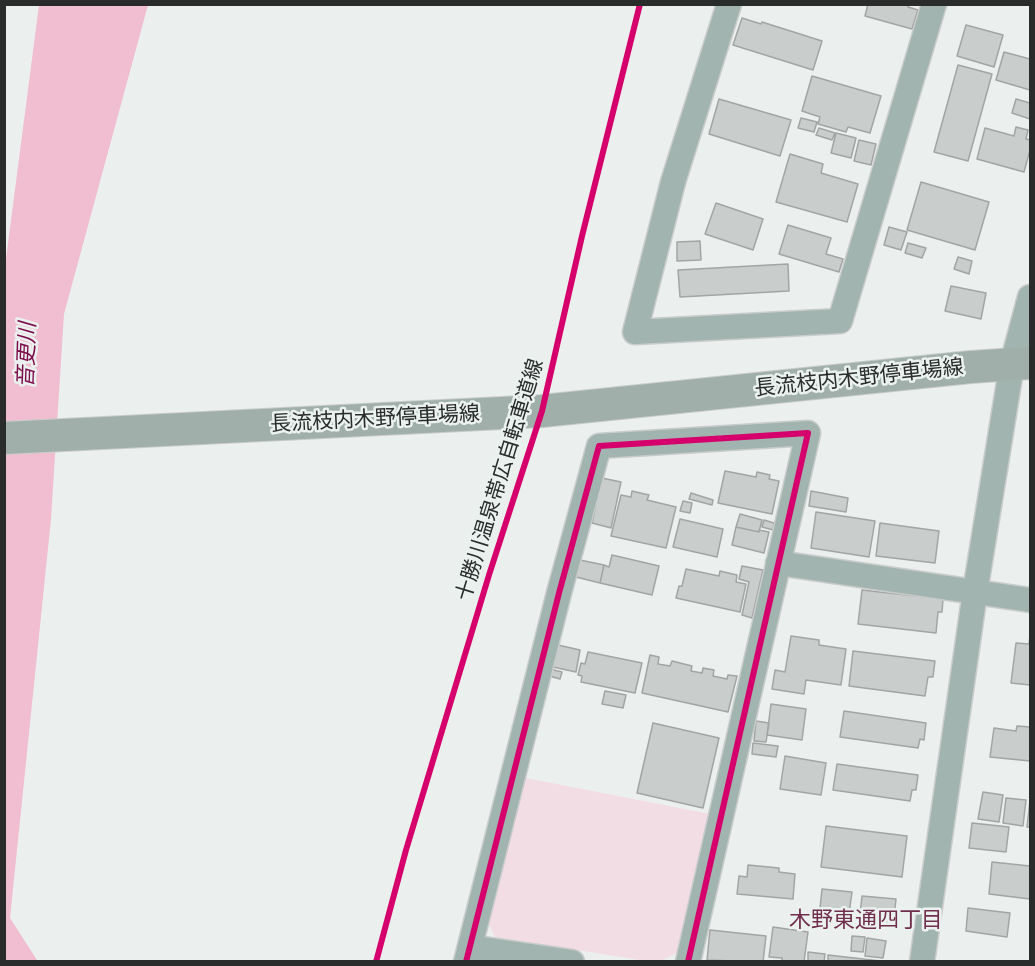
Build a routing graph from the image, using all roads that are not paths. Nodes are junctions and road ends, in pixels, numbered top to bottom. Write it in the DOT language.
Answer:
graph roads {
  1 [pos="729,4"];
  2 [pos="934,4"];
  3 [pos="1030,297"];
  4 [pos="1021,364"];
  5 [pos="4,438"];
  6 [pos="778,563"];
  7 [pos="975,592"];
  8 [pos="1030,600"];
  9 [pos="468,954"];
  10 [pos="572,962"];
  11 [pos="688,962"];
  12 [pos="922,962"];
  1 -- 2 [label="street"];
  3 -- 4 [label="street"];
  4 -- 5 [label="main road, 長流枝内木野停車場線"];
  4 -- 7 [label="street"];
  6 -- 7 [label="street"];
  6 -- 9 [label="street"];
  6 -- 11 [label="street"];
  7 -- 8 [label="street"];
  7 -- 12 [label="street"];
  9 -- 10 [label="street"];
}
